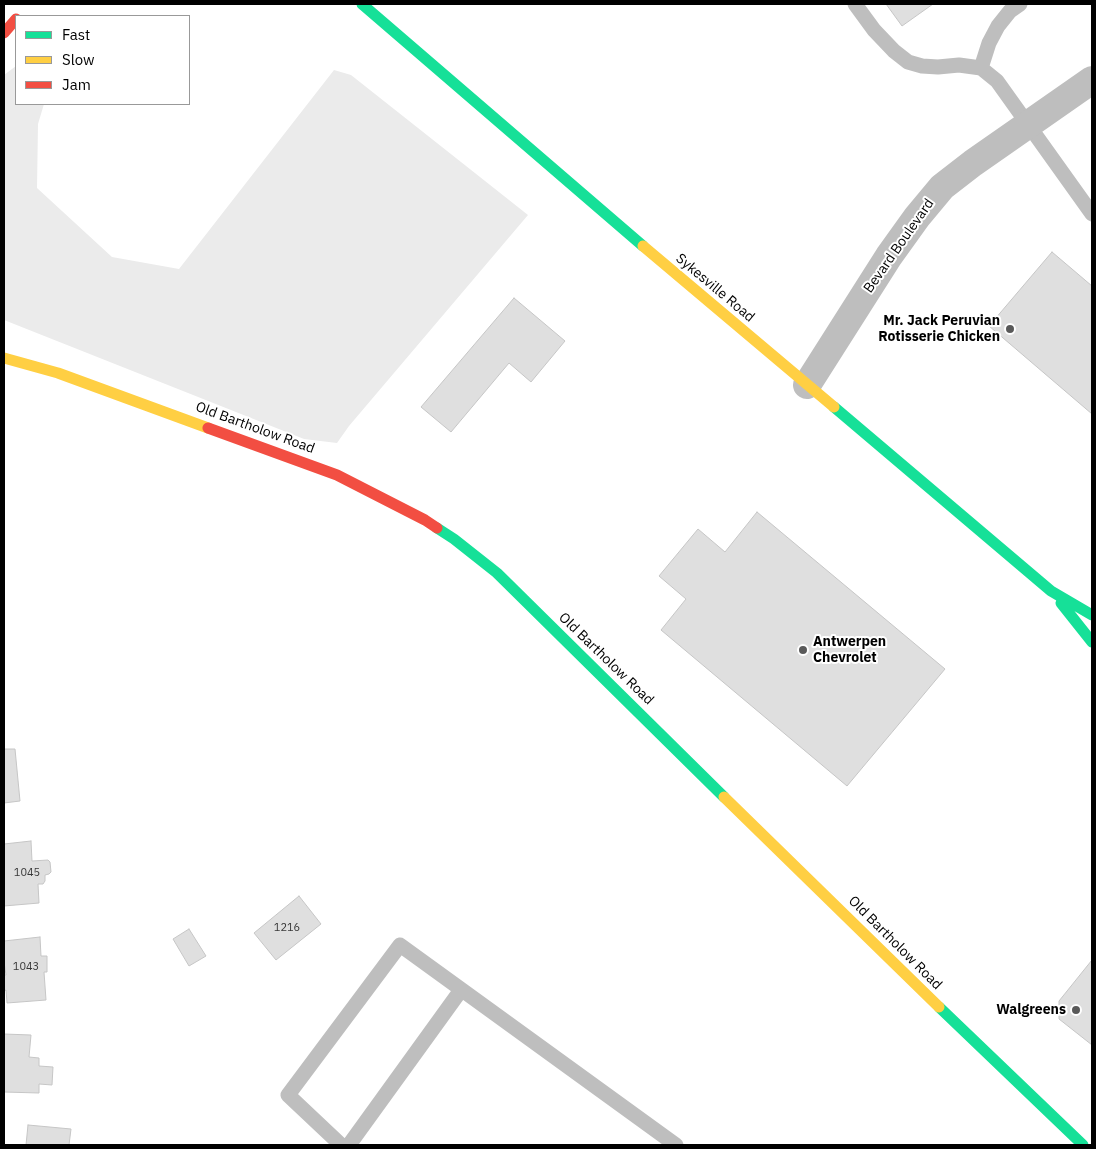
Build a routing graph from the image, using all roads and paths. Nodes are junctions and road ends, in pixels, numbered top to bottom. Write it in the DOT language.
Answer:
graph roads {
  1 [pos="362,4"];
  2 [pos="854,4"];
  3 [pos="1020,4"];
  4 [pos="15,21"];
  5 [pos="4,33"];
  6 [pos="981,68"];
  7 [pos="1092,80"];
  8 [pos="1028,126"];
  9 [pos="1092,214"];
  10 [pos="4,358"];
  11 [pos="807,385"];
  12 [pos="1051,591"];
  13 [pos="1092,614"];
  14 [pos="1092,642"];
  15 [pos="461,990"];
  16 [pos="341,1145"];
  17 [pos="349,1145"];
  18 [pos="676,1145"];
  19 [pos="1082,1145"];
  1 -- 11 [label="street, Sykesville Road"];
  2 -- 6 [label="lane"];
  3 -- 6 [label="lane"];
  4 -- 5 [label="street"];
  6 -- 8 [label="lane"];
  7 -- 8 [label="street, Bevard Boulevard"];
  8 -- 9 [label="lane"];
  8 -- 11 [label="street, Bevard Boulevard"];
  10 -- 19 [label="street, Old Bartholow Road"];
  11 -- 12 [label="street, Sykesville Road"];
  12 -- 13 [label="street, Sykesville Road"];
  12 -- 14 [label="street, Sykesville Road"];
  15 -- 16 [label="lane"];
  15 -- 17 [label="lane"];
  15 -- 18 [label="lane"];
}
